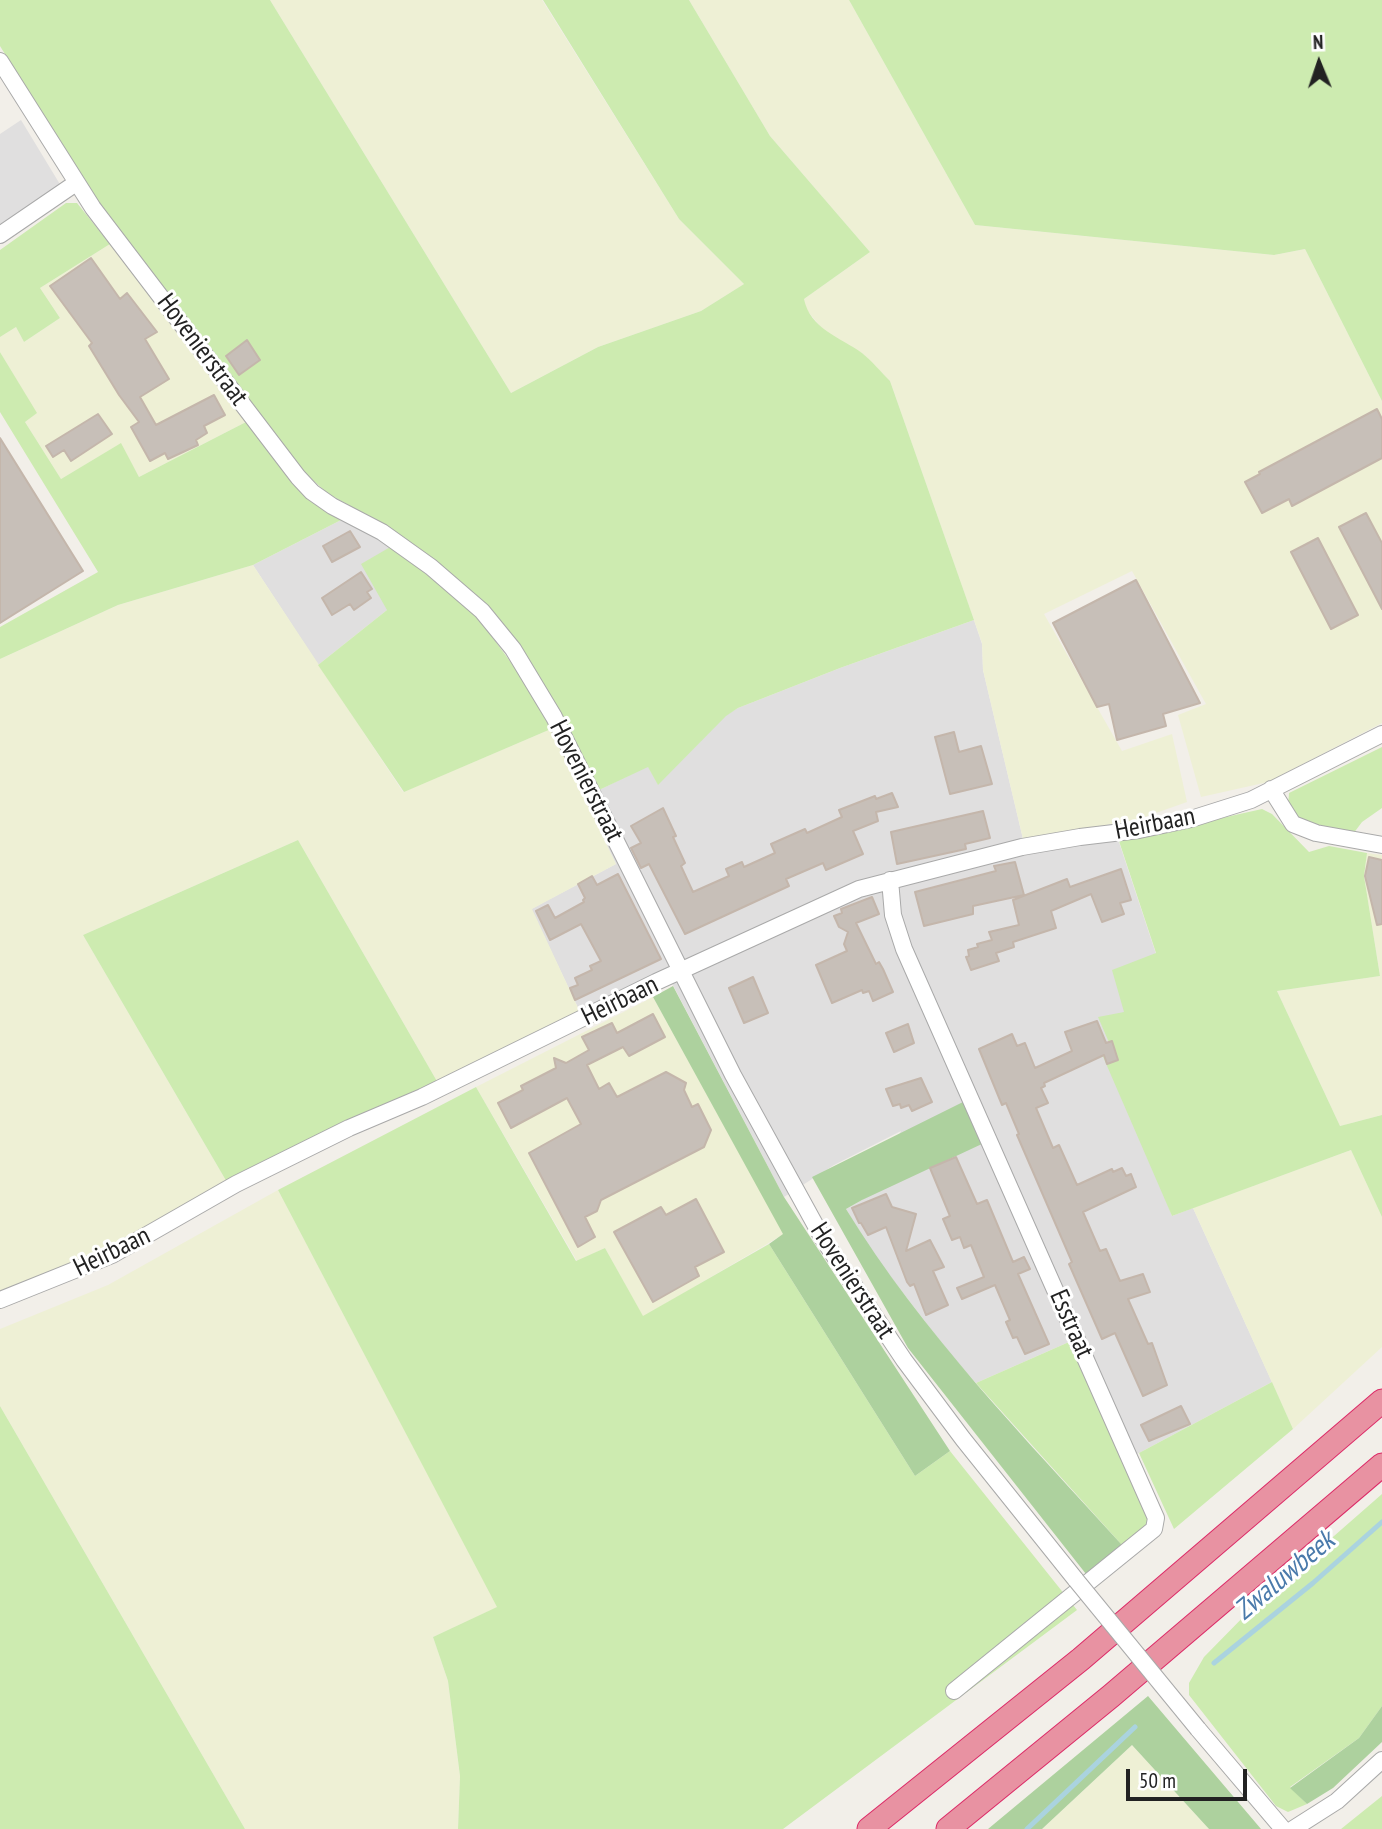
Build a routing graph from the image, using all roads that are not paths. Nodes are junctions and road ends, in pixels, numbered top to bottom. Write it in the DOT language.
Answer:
graph roads {
  1 [pos="0,61"];
  2 [pos="76,183"];
  3 [pos="0,235"];
  4 [pos="1382,734"];
  5 [pos="1271,789"];
  6 [pos="1382,845"];
  7 [pos="890,880"];
  8 [pos="681,971"];
  9 [pos="0,1300"];
  10 [pos="1382,1401"];
  11 [pos="1382,1465"];
  12 [pos="954,1691"];
  13 [pos="1382,1760"];
  14 [pos="869,1829"];
  15 [pos="948,1829"];
  16 [pos="1283,1829"];
  17 [pos="1293,1829"];
  1 -- 2 [label="street, Hovenierstraat"];
  2 -- 3 [label="street"];
  2 -- 8 [label="street, Hovenierstraat"];
  4 -- 5 [label="street, Heirbaan"];
  5 -- 6 [label="street"];
  5 -- 7 [label="street, Heirbaan"];
  7 -- 8 [label="street, Heirbaan"];
  7 -- 12 [label="street, Esstraat"];
  8 -- 9 [label="street, Heirbaan"];
  8 -- 16 [label="street, Hovenierstraat, bridge"];
  10 -- 14 [label="highway"];
  11 -- 15 [label="highway"];
  13 -- 17 [label="street"];
}
